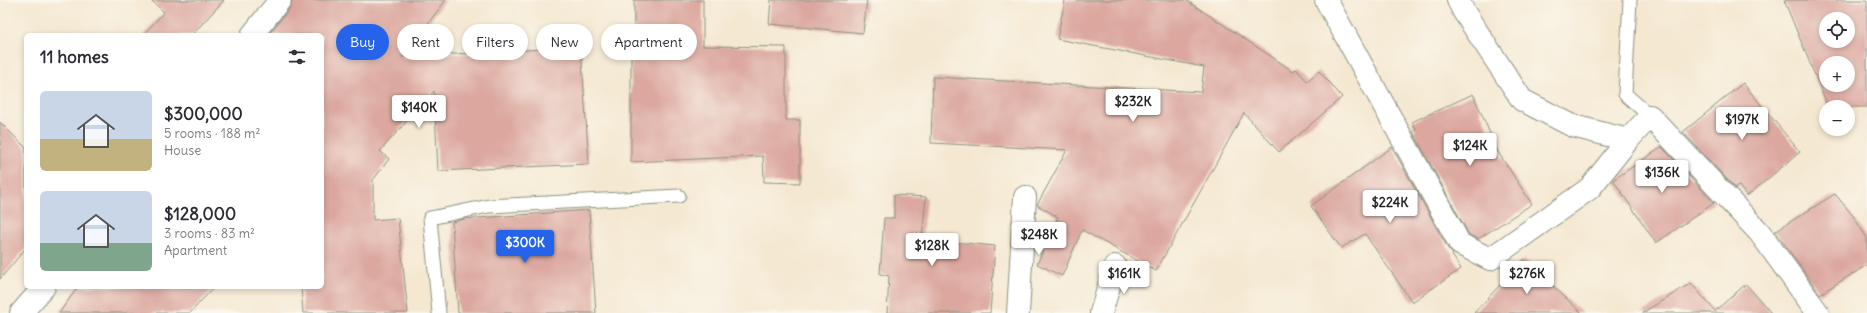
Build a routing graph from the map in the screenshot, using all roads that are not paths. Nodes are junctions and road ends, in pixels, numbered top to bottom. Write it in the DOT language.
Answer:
graph roads {
  1 [pos="280,0"];
  2 [pos="1326,0"];
  3 [pos="1458,0"];
  4 [pos="1630,0"];
  5 [pos="254,33"];
  6 [pos="1650,116"];
  7 [pos="1628,140"];
  8 [pos="679,196"];
  9 [pos="1025,197"];
  10 [pos="1115,266"];
  11 [pos="42,289"];
  12 [pos="21,313"];
  13 [pos="439,313"];
  14 [pos="1018,313"];
  15 [pos="1101,313"];
  16 [pos="1818,313"];
  1 -- 5 [label="street"];
  2 -- 7 [label="street"];
  3 -- 7 [label="street"];
  4 -- 6 [label="lane"];
  6 -- 7 [label="street"];
  6 -- 16 [label="street"];
  8 -- 13 [label="lane"];
  9 -- 14 [label="street"];
  10 -- 15 [label="street"];
  11 -- 12 [label="street"];
}
